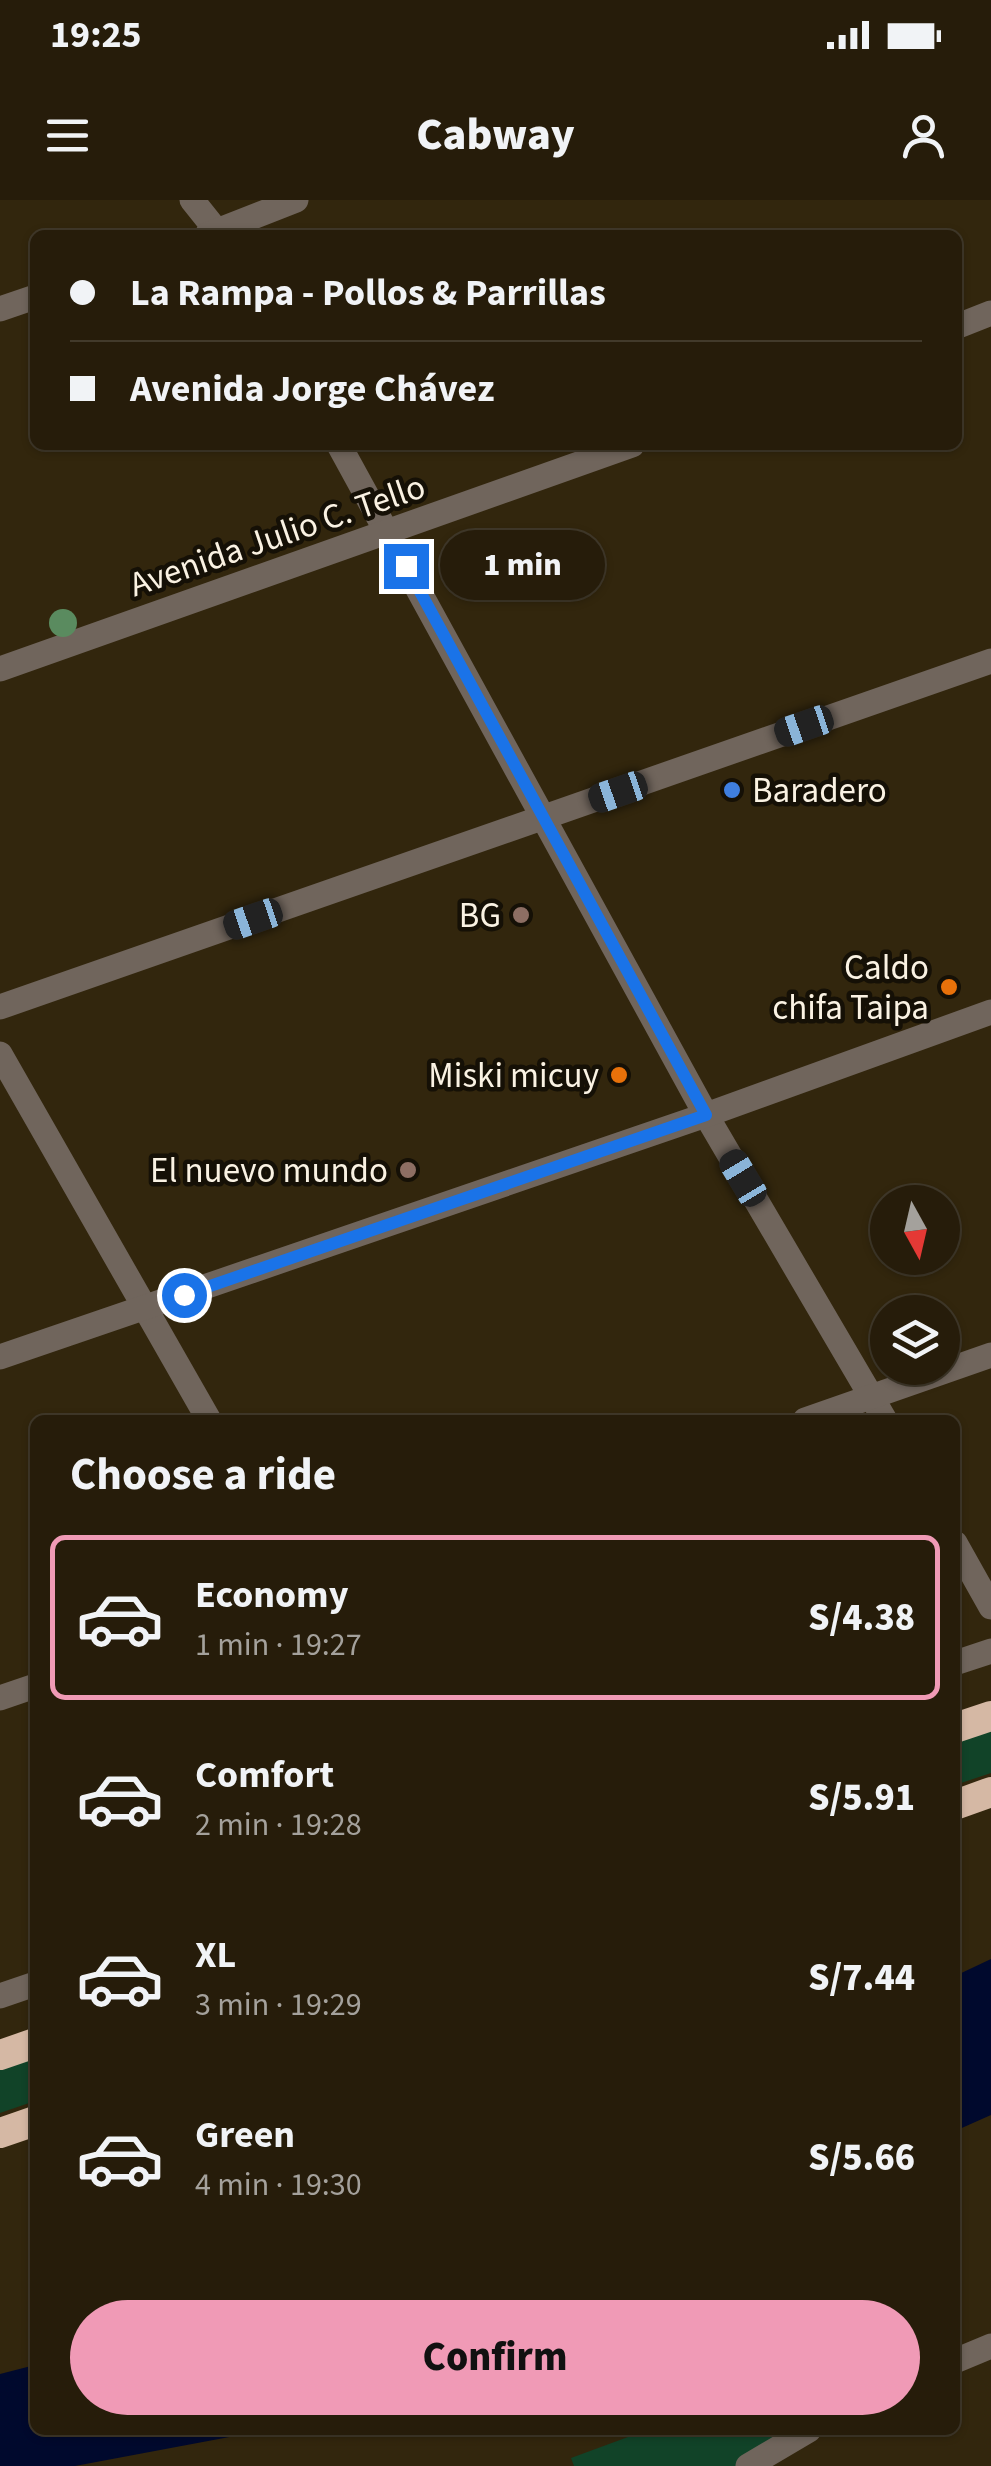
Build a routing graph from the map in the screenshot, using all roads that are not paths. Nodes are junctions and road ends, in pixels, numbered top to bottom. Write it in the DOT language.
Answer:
graph roads {
  1 [pos="192,200"];
  2 [pos="280,203"];
  3 [pos="212,230"];
  4 [pos="223,230"];
  5 [pos="30,298"];
  6 [pos="0,309"];
  7 [pos="991,314"];
  8 [pos="962,325"];
  9 [pos="342,450"];
  10 [pos="618,450"];
  11 [pos="389,534"];
  12 [pos="991,661"];
  13 [pos="0,668"];
  14 [pos="543,818"];
  15 [pos="0,1007"];
  16 [pos="991,1012"];
  17 [pos="0,1054"];
  18 [pos="706,1115"];
  19 [pos="146,1308"];
  20 [pos="991,1355"];
  21 [pos="0,1357"];
  22 [pos="872,1397"];
  23 [pos="205,1415"];
  24 [pos="820,1415"];
  25 [pos="882,1415"];
  26 [pos="960,1552"];
  27 [pos="991,1606"];
  28 [pos="991,1651"];
  29 [pos="960,1662"];
  30 [pos="30,1688"];
  31 [pos="0,1698"];
  32 [pos="991,1716"];
  33 [pos="960,1726"];
  34 [pos="991,1792"];
  35 [pos="960,1803"];
  36 [pos="30,1986"];
  37 [pos="0,1996"];
  38 [pos="30,2045"];
  39 [pos="0,2055"];
  40 [pos="30,2123"];
  41 [pos="0,2133"];
  42 [pos="991,2346"];
  43 [pos="960,2360"];
  44 [pos="801,2435"];
  45 [pos="748,2466"];
  1 -- 3 [label="street"];
  2 -- 4 [label="street"];
  5 -- 6 [label="street"];
  7 -- 8 [label="street"];
  9 -- 11 [label="street"];
  10 -- 11 [label="street, Avenida Julio C. Tello"];
  11 -- 13 [label="street, Avenida Julio C. Tello"];
  11 -- 14 [label="street"];
  12 -- 14 [label="street"];
  14 -- 15 [label="street"];
  14 -- 18 [label="street"];
  16 -- 18 [label="street"];
  17 -- 19 [label="street"];
  18 -- 19 [label="street"];
  18 -- 22 [label="street"];
  19 -- 21 [label="street"];
  19 -- 23 [label="street"];
  20 -- 22 [label="street"];
  22 -- 24 [label="street"];
  22 -- 25 [label="street"];
  26 -- 27 [label="street"];
  28 -- 29 [label="street"];
  30 -- 31 [label="street"];
  32 -- 33 [label="highway"];
  34 -- 35 [label="highway"];
  36 -- 37 [label="street"];
  38 -- 39 [label="highway"];
  40 -- 41 [label="highway"];
  42 -- 43 [label="street"];
  44 -- 45 [label="street"];
}
